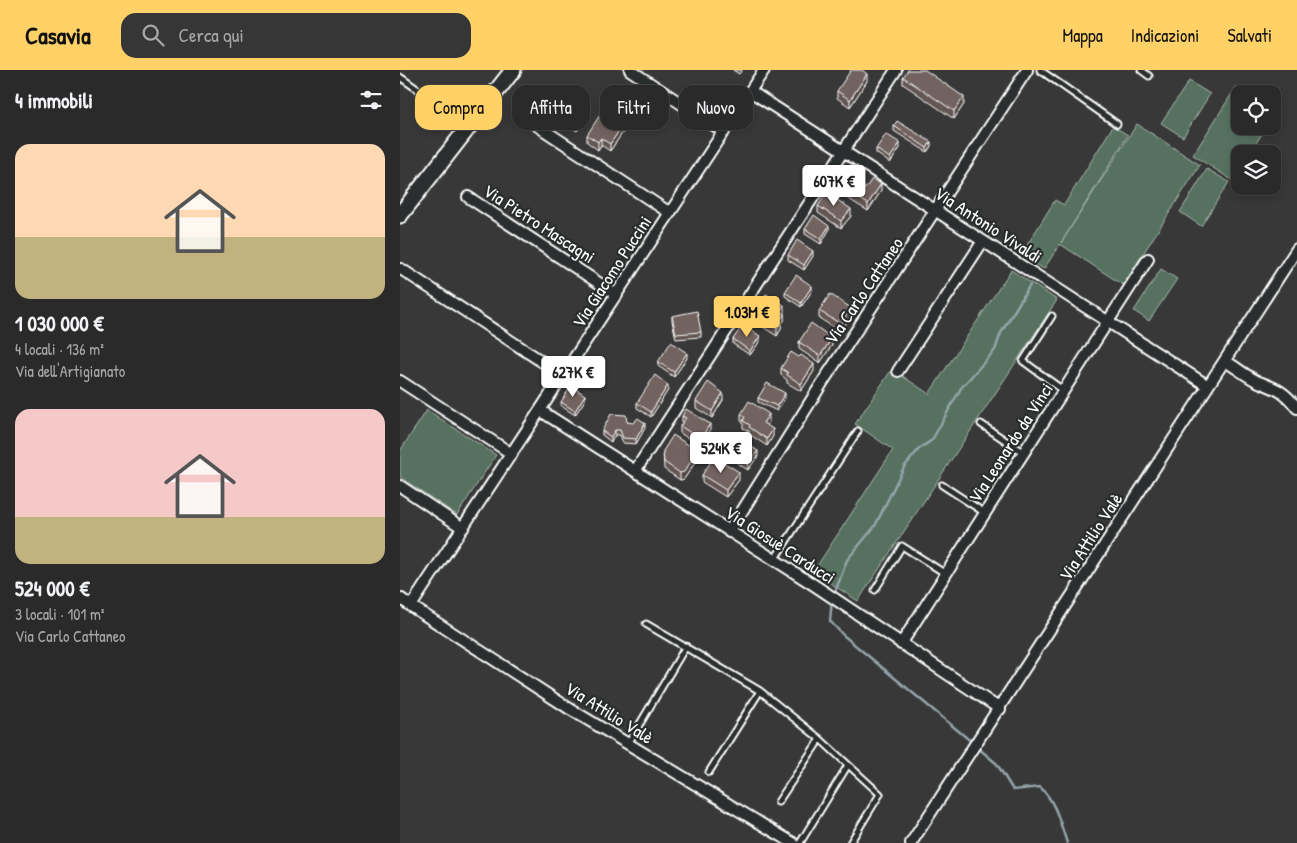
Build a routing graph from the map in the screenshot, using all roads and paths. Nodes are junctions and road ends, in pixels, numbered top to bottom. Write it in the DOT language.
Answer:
graph roads {
  1 [pos="513,70"];
  2 [pos="630,70"];
  3 [pos="764,70"];
  4 [pos="896,70"];
  5 [pos="1027,70"];
  6 [pos="1040,70"];
  7 [pos="1141,70"];
  8 [pos="1149,76"];
  9 [pos="400,77"];
  10 [pos="501,85"];
  11 [pos="753,87"];
  12 [pos="415,88"];
  13 [pos="753,94"];
  14 [pos="1117,124"];
  15 [pos="467,130"];
  16 [pos="544,130"];
  17 [pos="724,132"];
  18 [pos="843,151"];
  19 [pos="468,198"];
  20 [pos="936,211"];
  21 [pos="670,213"];
  22 [pos="400,215"];
  23 [pos="983,241"];
  24 [pos="1297,248"];
  25 [pos="1148,259"];
  26 [pos="401,269"];
  27 [pos="617,295"];
  28 [pos="1052,316"];
  29 [pos="1109,322"];
  30 [pos="1225,361"];
  31 [pos="898,371"];
  32 [pos="564,376"];
  33 [pos="400,381"];
  34 [pos="1208,386"];
  35 [pos="1064,391"];
  36 [pos="1297,408"];
  37 [pos="541,411"];
  38 [pos="981,424"];
  39 [pos="858,431"];
  40 [pos="1024,453"];
  41 [pos="512,454"];
  42 [pos="635,471"];
  43 [pos="942,485"];
  44 [pos="400,486"];
  45 [pos="985,514"];
  46 [pos="463,528"];
  47 [pos="729,532"];
  48 [pos="773,560"];
  49 [pos="946,574"];
  50 [pos="875,590"];
  51 [pos="400,598"];
  52 [pos="411,606"];
  53 [pos="646,624"];
  54 [pos="901,644"];
  55 [pos="686,646"];
  56 [pos="760,691"];
  57 [pos="1000,709"];
  58 [pos="820,739"];
  59 [pos="628,744"];
  60 [pos="848,765"];
  61 [pos="709,772"];
  62 [pos="778,802"];
  63 [pos="793,843"];
  64 [pos="800,843"];
  65 [pos="850,843"];
  66 [pos="911,843"];
  1 -- 10 [label="street"];
  2 -- 17 [label="street"];
  3 -- 11 [label="street, Via Giacomo Puccini"];
  4 -- 18 [label="street"];
  5 -- 20 [label="street, Via Carlo Cattaneo"];
  6 -- 14 [label="lane"];
  7 -- 8 [label="lane"];
  9 -- 12 [label="lane"];
  13 -- 18 [label="street, Via Antonio Vivaldi"];
  15 -- 22 [label="street"];
  16 -- 21 [label="street"];
  17 -- 21 [label="street, Via Giacomo Puccini"];
  18 -- 20 [label="street, Via Antonio Vivaldi"];
  18 -- 42 [label="street"];
  19 -- 27 [label="street, Via Pietro Mascagni"];
  20 -- 23 [label="street, Via Antonio Vivaldi"];
  20 -- 47 [label="street, Via Carlo Cattaneo"];
  21 -- 27 [label="street, Via Giacomo Puccini"];
  23 -- 29 [label="street, Via Antonio Vivaldi"];
  23 -- 31 [label="street"];
  24 -- 30 [label="street, Via Attilio Valè"];
  25 -- 29 [label="street, Via Leonardo da Vinci"];
  26 -- 32 [label="street"];
  27 -- 32 [label="street, Via Giacomo Puccini"];
  28 -- 35 [label="lane"];
  29 -- 34 [label="street, Via Antonio Vivaldi"];
  29 -- 35 [label="street, Via Leonardo da Vinci"];
  30 -- 34 [label="street, Via Attilio Valè"];
  30 -- 36 [label="street"];
  32 -- 37 [label="street, Via Giacomo Puccini"];
  33 -- 41 [label="street"];
  34 -- 57 [label="street, Via Attilio Valè"];
  35 -- 40 [label="street, Via Leonardo da Vinci"];
  37 -- 41 [label="street, Via Giacomo Puccini"];
  37 -- 42 [label="street, Via Giosuè Carducci"];
  38 -- 40 [label="lane"];
  39 -- 48 [label="lane"];
  40 -- 45 [label="street, Via Leonardo da Vinci"];
  41 -- 46 [label="street, Via Giacomo Puccini"];
  42 -- 47 [label="street, Via Giosuè Carducci"];
  43 -- 45 [label="lane"];
  44 -- 46 [label="street"];
  45 -- 49 [label="street, Via Leonardo da Vinci"];
  46 -- 52 [label="street, Via Giacomo Puccini"];
  47 -- 48 [label="street, Via Giosuè Carducci"];
  48 -- 54 [label="street, Via Giosuè Carducci"];
  49 -- 50 [label="lane"];
  49 -- 54 [label="street, Via Leonardo da Vinci"];
  51 -- 52 [label="street"];
  52 -- 59 [label="street, Via Attilio Valè"];
  53 -- 55 [label="lane"];
  54 -- 57 [label="street, Via Giosuè Carducci"];
  55 -- 56 [label="lane"];
  55 -- 59 [label="lane"];
  56 -- 58 [label="lane"];
  56 -- 61 [label="lane"];
  57 -- 66 [label="street, Via Attilio Valè"];
  58 -- 60 [label="lane"];
  58 -- 62 [label="lane"];
  59 -- 63 [label="street, Via Attilio Valè"];
  60 -- 64 [label="lane"];
  60 -- 65 [label="lane"];
}
